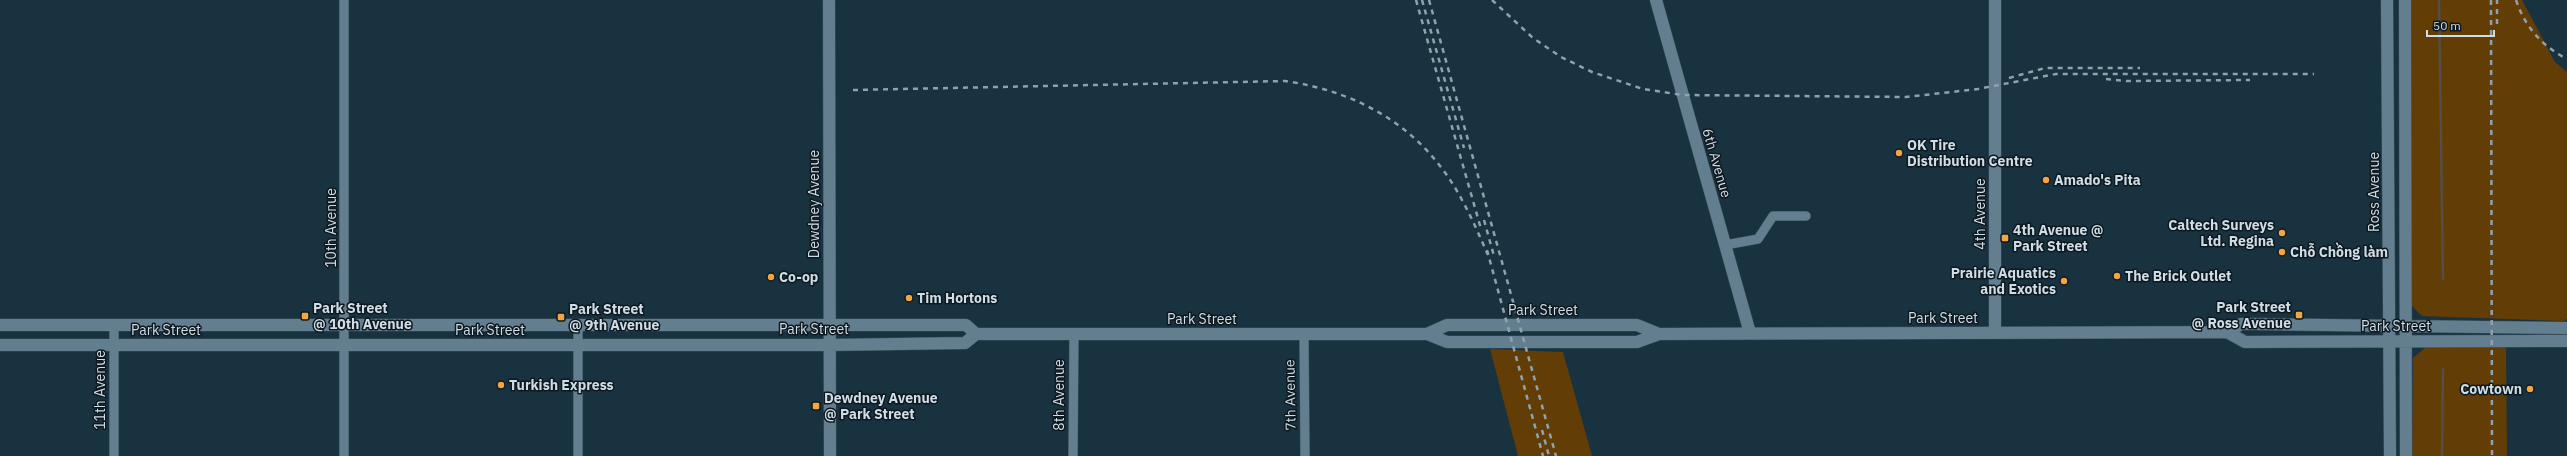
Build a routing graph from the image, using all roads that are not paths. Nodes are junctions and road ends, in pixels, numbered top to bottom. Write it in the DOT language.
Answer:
graph roads {
  1 [pos="344,0"];
  2 [pos="829,0"];
  3 [pos="1656,0"];
  4 [pos="1996,0"];
  5 [pos="2387,0"];
  6 [pos="2405,0"];
  7 [pos="1806,216"];
  8 [pos="1725,245"];
  9 [pos="114,324"];
  10 [pos="345,324"];
  11 [pos="578,324"];
  12 [pos="829,324"];
  13 [pos="2390,324"];
  14 [pos="0,325"];
  15 [pos="2405,325"];
  16 [pos="2567,328"];
  17 [pos="2227,332"];
  18 [pos="1750,333"];
  19 [pos="1995,333"];
  20 [pos="976,334"];
  21 [pos="1074,334"];
  22 [pos="1304,334"];
  23 [pos="1427,334"];
  24 [pos="1659,334"];
  25 [pos="2390,341"];
  26 [pos="2405,341"];
  27 [pos="2567,341"];
  28 [pos="345,344"];
  29 [pos="0,345"];
  30 [pos="114,345"];
  31 [pos="578,345"];
  32 [pos="829,345"];
  33 [pos="114,456"];
  34 [pos="344,456"];
  35 [pos="578,456"];
  36 [pos="830,456"];
  37 [pos="1073,456"];
  38 [pos="1305,456"];
  39 [pos="2390,456"];
  40 [pos="2406,456"];
  1 -- 10 [label="street, 10th Avenue"];
  2 -- 12 [label="main road, Dewdney Avenue"];
  3 -- 8 [label="main road, 6th Avenue"];
  4 -- 19 [label="main road, 4th Avenue"];
  5 -- 13 [label="main road, Ross Avenue"];
  6 -- 15 [label="main road"];
  7 -- 8 [label="street"];
  8 -- 18 [label="main road, 6th Avenue"];
  9 -- 10 [label="main road, Park Street"];
  9 -- 14 [label="main road, Park Street"];
  9 -- 30 [label="street, 11th Avenue"];
  10 -- 11 [label="main road, Park Street"];
  10 -- 28 [label="street, 10th Avenue"];
  11 -- 12 [label="main road, Park Street"];
  11 -- 31 [label="street"];
  12 -- 20 [label="main road, Park Street"];
  12 -- 32 [label="main road, Dewdney Avenue"];
  13 -- 15 [label="main road, Park Street"];
  13 -- 17 [label="main road, Park Street"];
  13 -- 25 [label="main road, Ross Avenue"];
  15 -- 16 [label="main road, Park Street"];
  15 -- 26 [label="main road"];
  17 -- 19 [label="main road, Park Street"];
  17 -- 25 [label="main road, Park Street"];
  18 -- 19 [label="main road, Park Street"];
  18 -- 24 [label="main road, Park Street"];
  20 -- 21 [label="main road, Park Street"];
  20 -- 32 [label="main road, Park Street"];
  21 -- 22 [label="main road, Park Street"];
  21 -- 37 [label="street, 8th Avenue"];
  22 -- 23 [label="main road, Park Street"];
  22 -- 38 [label="street, 7th Avenue"];
  23 -- 24 [label="main road, Park Street"];
  23 -- 24 [label="main road, Park Street"];
  25 -- 26 [label="main road, Park Street"];
  25 -- 39 [label="main road, Ross Avenue"];
  26 -- 27 [label="main road, Park Street"];
  26 -- 40 [label="main road"];
  28 -- 30 [label="main road, Park Street"];
  28 -- 31 [label="main road, Park Street"];
  28 -- 34 [label="street, 10th Avenue"];
  29 -- 30 [label="main road, Park Street"];
  30 -- 33 [label="street, 11th Avenue"];
  31 -- 32 [label="main road, Park Street"];
  31 -- 35 [label="street"];
  32 -- 36 [label="main road, Dewdney Avenue"];
}
